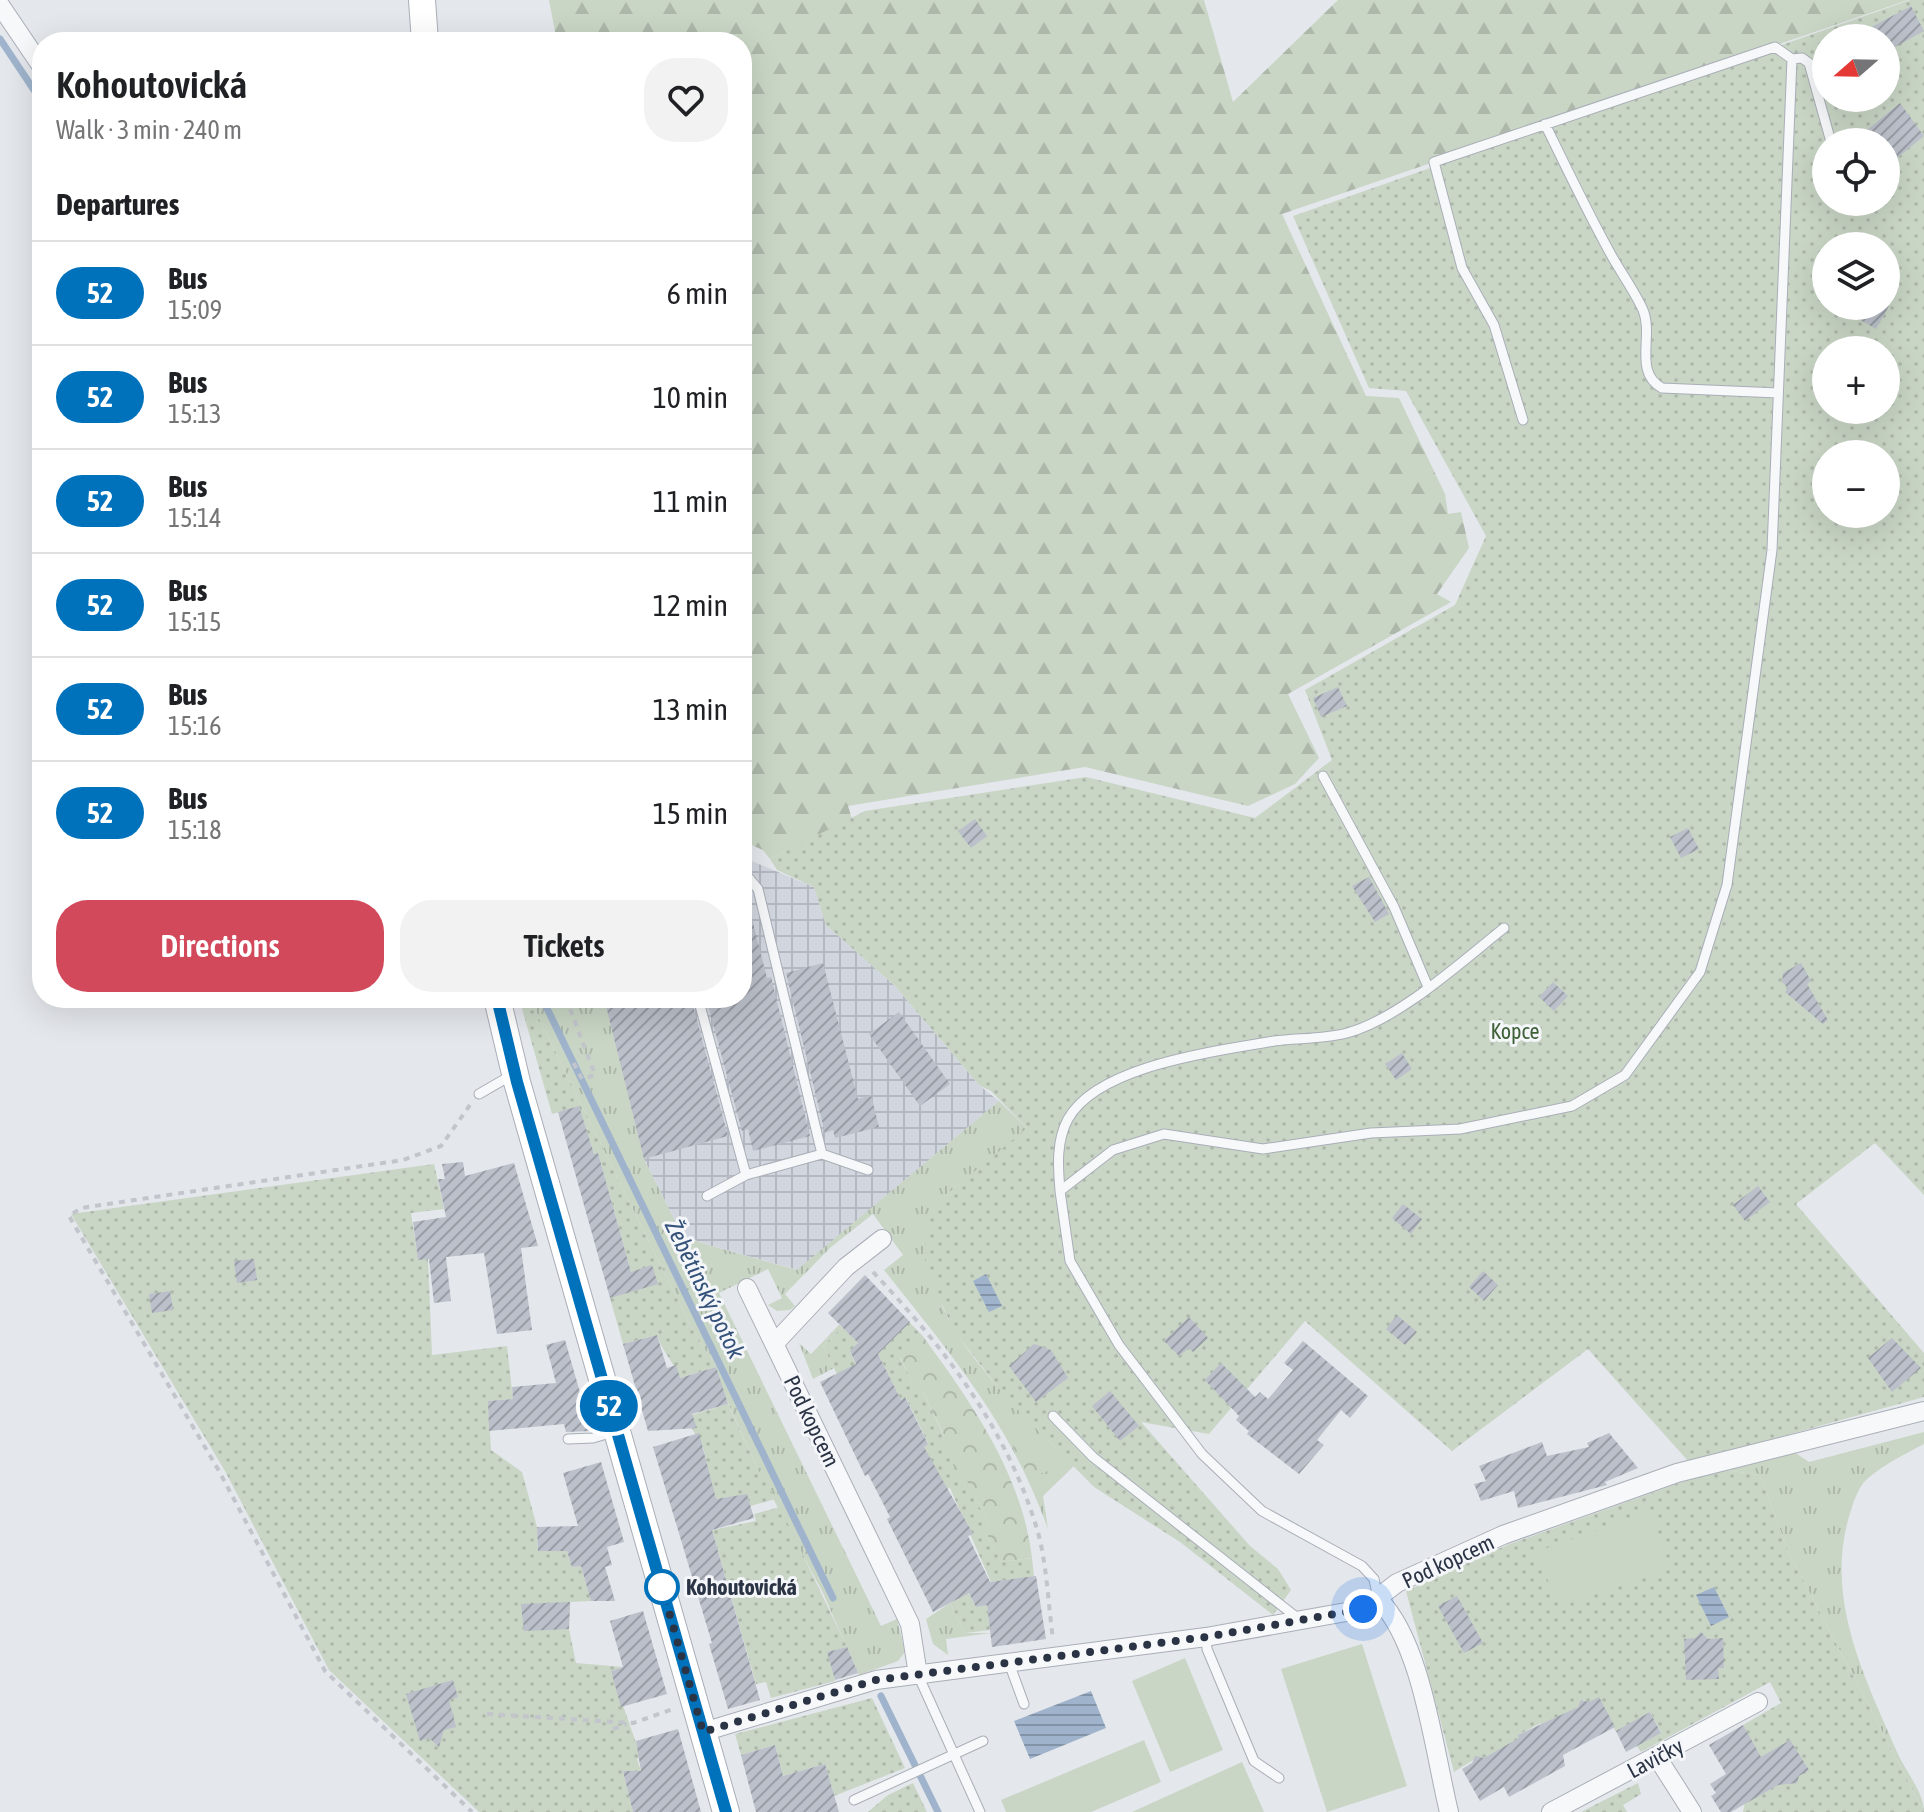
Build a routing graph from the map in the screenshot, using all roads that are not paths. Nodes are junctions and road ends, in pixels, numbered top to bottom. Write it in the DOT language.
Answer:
graph roads {
  1 [pos="422,0"];
  2 [pos="0,5"];
  3 [pos="424,32"];
  4 [pos="32,52"];
  5 [pos="1792,59"];
  6 [pos="1545,124"];
  7 [pos="1827,128"];
  8 [pos="1778,393"];
  9 [pos="1523,420"];
  10 [pos="1323,776"];
  11 [pos="752,882"];
  12 [pos="1504,928"];
  13 [pos="1428,987"];
  14 [pos="499,1008"];
  15 [pos="701,1008"];
  16 [pos="516,1078"];
  17 [pos="479,1094"];
  18 [pos="822,1154"];
  19 [pos="868,1170"];
  20 [pos="746,1175"];
  21 [pos="1060,1191"];
  22 [pos="707,1196"];
  23 [pos="882,1239"];
  24 [pos="747,1288"];
  25 [pos="774,1344"];
  26 [pos="1924,1411"];
  27 [pos="1053,1416"];
  28 [pos="617,1431"];
  29 [pos="568,1439"];
  30 [pos="1378,1599"];
  31 [pos="1300,1620"];
  32 [pos="1206,1637"];
  33 [pos="1009,1663"];
  34 [pos="918,1675"];
  35 [pos="1758,1702"];
  36 [pos="1024,1704"];
  37 [pos="703,1732"];
  38 [pos="983,1741"];
  39 [pos="954,1754"];
  40 [pos="1657,1757"];
  41 [pos="1279,1778"];
  42 [pos="854,1800"];
  43 [pos="726,1812"];
  44 [pos="980,1812"];
  45 [pos="1449,1812"];
  46 [pos="1551,1812"];
  47 [pos="1692,1812"];
  1 -- 3 [label="street"];
  2 -- 4 [label="street"];
  5 -- 6 [label="lane"];
  5 -- 7 [label="lane"];
  5 -- 8 [label="lane"];
  6 -- 8 [label="lane"];
  6 -- 9 [label="lane"];
  8 -- 21 [label="lane"];
  10 -- 13 [label="lane"];
  11 -- 18 [label="lane"];
  12 -- 13 [label="lane"];
  13 -- 21 [label="lane"];
  14 -- 16 [label="street"];
  15 -- 20 [label="lane"];
  16 -- 17 [label="lane"];
  16 -- 28 [label="street"];
  18 -- 19 [label="lane"];
  18 -- 20 [label="lane"];
  20 -- 22 [label="lane"];
  21 -- 30 [label="lane"];
  23 -- 25 [label="street"];
  24 -- 25 [label="street, Pod kopcem"];
  25 -- 34 [label="street, Pod kopcem"];
  26 -- 30 [label="street, Pod kopcem"];
  27 -- 31 [label="lane"];
  28 -- 29 [label="lane"];
  28 -- 37 [label="street"];
  30 -- 31 [label="street, Pod kopcem"];
  30 -- 45 [label="street"];
  31 -- 32 [label="street, Pod kopcem"];
  32 -- 33 [label="street, Pod kopcem"];
  32 -- 41 [label="lane"];
  33 -- 34 [label="street, Pod kopcem"];
  33 -- 36 [label="lane"];
  34 -- 37 [label="street, Pod kopcem"];
  34 -- 39 [label="lane"];
  35 -- 40 [label="street, Lavičky"];
  37 -- 43 [label="street"];
  38 -- 39 [label="lane"];
  39 -- 42 [label="lane"];
  39 -- 44 [label="lane"];
  40 -- 46 [label="street, Lavičky"];
  40 -- 47 [label="street"];
}
